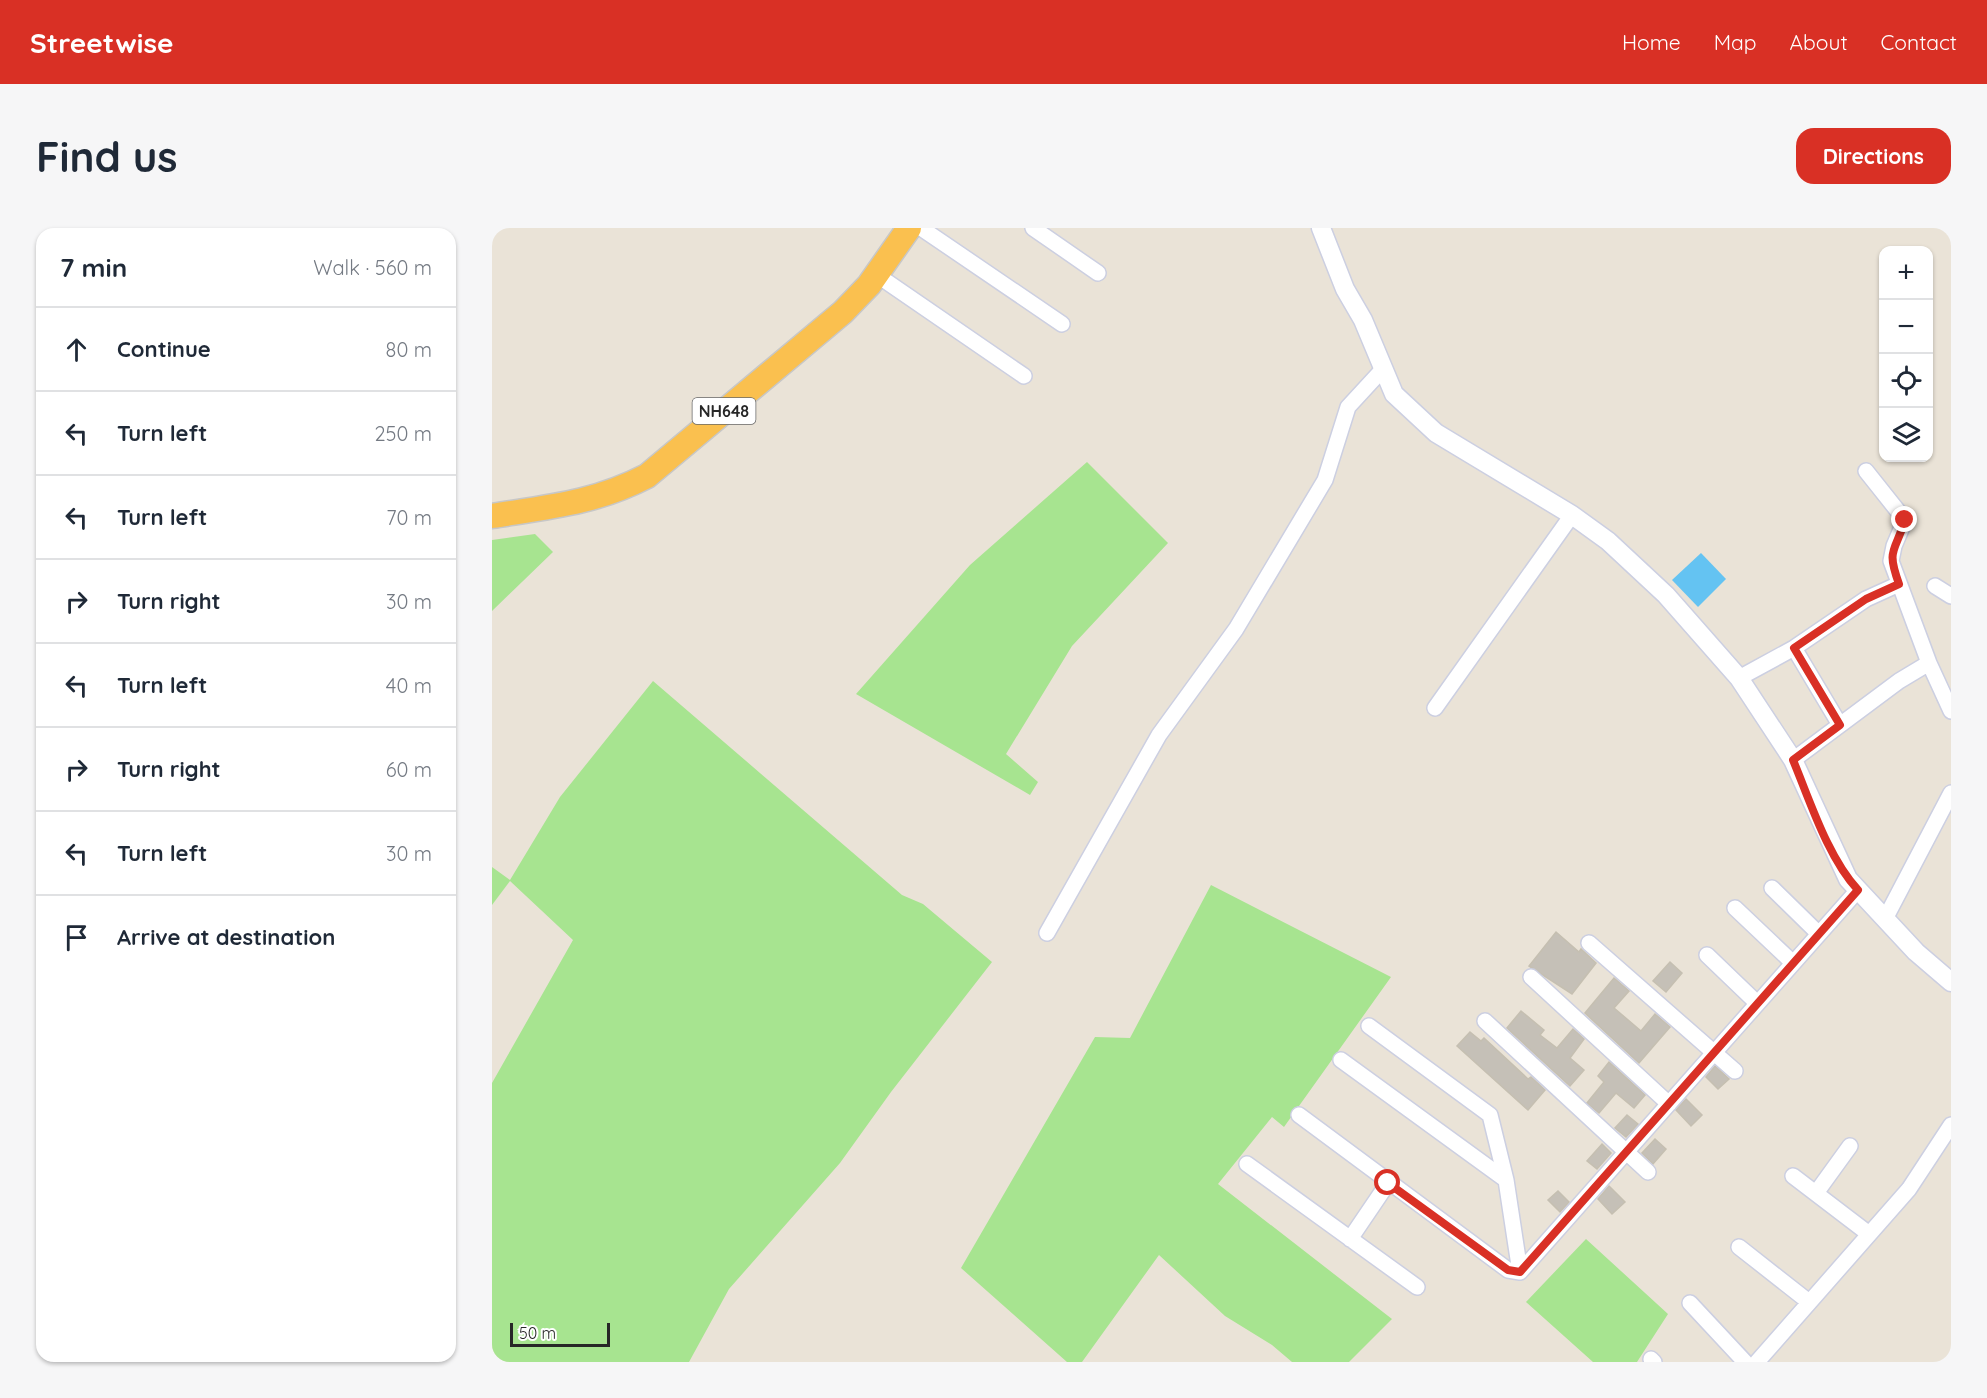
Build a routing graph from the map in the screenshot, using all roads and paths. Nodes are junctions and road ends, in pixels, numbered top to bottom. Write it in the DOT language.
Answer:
graph roads {
  1 [pos="909,228"];
  2 [pos="921,228"];
  3 [pos="1033,228"];
  4 [pos="1321,228"];
  5 [pos="1098,273"];
  6 [pos="877,275"];
  7 [pos="1062,324"];
  8 [pos="1383,369"];
  9 [pos="1024,375"];
  10 [pos="1866,471"];
  11 [pos="1572,515"];
  12 [pos="492,516"];
  13 [pos="1899,584"];
  14 [pos="1935,586"];
  15 [pos="1951,596"];
  16 [pos="1794,648"];
  17 [pos="1929,663"];
  18 [pos="1739,678"];
  19 [pos="1435,708"];
  20 [pos="1951,711"];
  21 [pos="1840,725"];
  22 [pos="1793,760"];
  23 [pos="1951,793"];
  24 [pos="1772,888"];
  25 [pos="1858,890"];
  26 [pos="1735,908"];
  27 [pos="1885,919"];
  28 [pos="1047,933"];
  29 [pos="1819,934"];
  30 [pos="1589,943"];
  31 [pos="1707,955"];
  32 [pos="1793,963"];
  33 [pos="1531,977"];
  34 [pos="1951,982"];
  35 [pos="1757,1003"];
  36 [pos="1485,1021"];
  37 [pos="1369,1026"];
  38 [pos="1714,1052"];
  39 [pos="1341,1060"];
  40 [pos="1735,1071"];
  41 [pos="1669,1104"];
  42 [pos="1299,1115"];
  43 [pos="1951,1125"];
  44 [pos="1850,1146"];
  45 [pos="1627,1154"];
  46 [pos="1247,1164"];
  47 [pos="1648,1172"];
  48 [pos="1793,1176"];
  49 [pos="1506,1180"];
  50 [pos="1388,1183"];
  51 [pos="1816,1193"];
  52 [pos="1869,1234"];
  53 [pos="1350,1239"];
  54 [pos="1739,1247"];
  55 [pos="1520,1272"];
  56 [pos="1417,1287"];
  57 [pos="1809,1302"];
  58 [pos="1690,1303"];
  59 [pos="1744,1362"];
  60 [pos="1757,1362"];
  1 -- 6 [label="highway, NH648"];
  2 -- 7 [label="street"];
  3 -- 5 [label="street"];
  4 -- 8 [label="street"];
  6 -- 9 [label="street"];
  6 -- 12 [label="highway, NH648"];
  8 -- 11 [label="street"];
  8 -- 28 [label="street"];
  10 -- 13 [label="street"];
  11 -- 18 [label="street"];
  11 -- 19 [label="street"];
  13 -- 16 [label="street"];
  13 -- 17 [label="street"];
  14 -- 15 [label="street"];
  16 -- 18 [label="street"];
  16 -- 21 [label="street"];
  17 -- 20 [label="street"];
  17 -- 21 [label="street"];
  18 -- 22 [label="street"];
  21 -- 22 [label="street"];
  22 -- 25 [label="street"];
  23 -- 27 [label="street"];
  24 -- 29 [label="street"];
  25 -- 27 [label="street"];
  25 -- 29 [label="street"];
  26 -- 32 [label="street"];
  27 -- 34 [label="street"];
  29 -- 32 [label="street"];
  30 -- 38 [label="street"];
  31 -- 35 [label="street"];
  32 -- 35 [label="street"];
  33 -- 41 [label="street"];
  35 -- 38 [label="street"];
  36 -- 45 [label="street"];
  37 -- 49 [label="street"];
  38 -- 40 [label="street"];
  38 -- 41 [label="street"];
  39 -- 49 [label="street"];
  41 -- 45 [label="street"];
  42 -- 50 [label="street"];
  43 -- 52 [label="street"];
  44 -- 51 [label="street"];
  45 -- 47 [label="street"];
  45 -- 55 [label="street"];
  46 -- 53 [label="street"];
  48 -- 51 [label="street"];
  49 -- 55 [label="street"];
  50 -- 53 [label="street"];
  50 -- 55 [label="street"];
  51 -- 52 [label="street"];
  52 -- 57 [label="street"];
  53 -- 56 [label="street"];
  54 -- 57 [label="street"];
  57 -- 60 [label="street"];
  58 -- 59 [label="street"];
}
